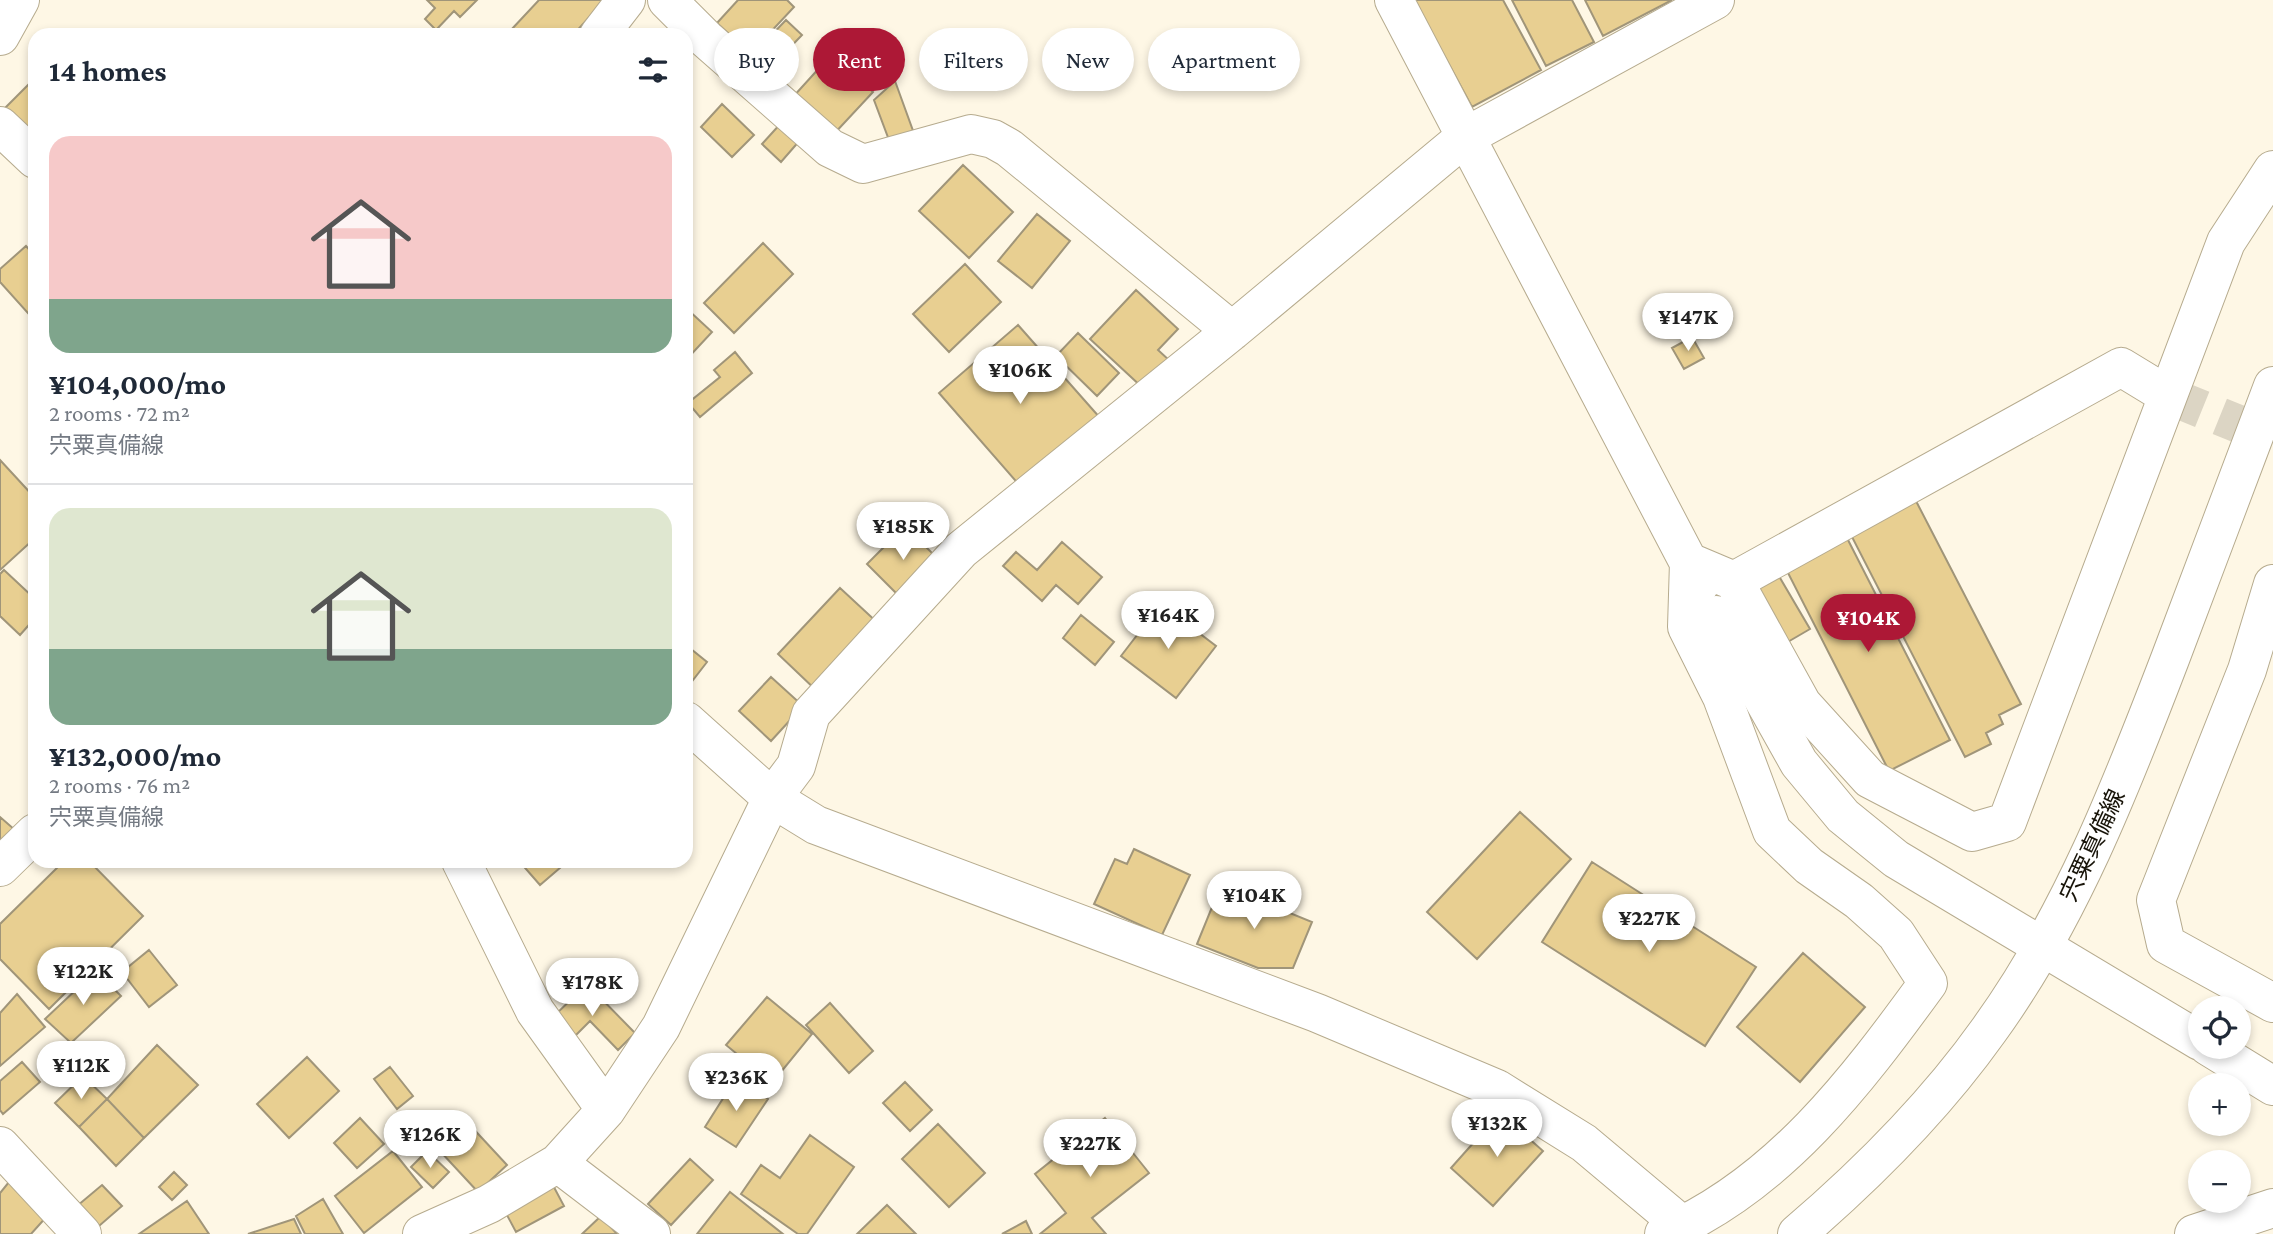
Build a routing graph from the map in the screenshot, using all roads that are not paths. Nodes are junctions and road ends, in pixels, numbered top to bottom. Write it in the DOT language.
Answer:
graph roads {
  1 [pos="20,0"];
  2 [pos="626,0"];
  3 [pos="667,0"];
  4 [pos="1394,0"];
  5 [pos="1715,0"];
  6 [pos="604,28"];
  7 [pos="0,36"];
  8 [pos="0,127"];
  9 [pos="1465,136"];
  10 [pos="28,153"];
  11 [pos="2273,170"];
  12 [pos="1233,331"];
  13 [pos="2273,386"];
  14 [pos="2167,395"];
  15 [pos="1689,562"];
  16 [pos="1734,580"];
  17 [pos="2273,584"];
  18 [pos="2260,670"];
  19 [pos="693,727"];
  20 [pos="772,798"];
  21 [pos="28,840"];
  22 [pos="0,867"];
  23 [pos="464,868"];
  24 [pos="2042,946"];
  25 [pos="2273,1003"];
  26 [pos="2188,1034"];
  27 [pos="2229,1059"];
  28 [pos="2273,1086"];
  29 [pos="607,1110"];
  30 [pos="3,1157"];
  31 [pos="558,1163"];
  32 [pos="2273,1208"];
  33 [pos="1673,1230"];
  34 [pos="82,1234"];
  35 [pos="422,1234"];
  36 [pos="651,1234"];
  37 [pos="1797,1234"];
  38 [pos="2193,1234"];
  1 -- 7 [label="street"];
  2 -- 6 [label="street"];
  3 -- 12 [label="street"];
  4 -- 9 [label="street"];
  5 -- 9 [label="street"];
  8 -- 10 [label="street"];
  9 -- 12 [label="street"];
  9 -- 15 [label="street"];
  11 -- 14 [label="street"];
  12 -- 20 [label="street"];
  13 -- 24 [label="street, 宍粟真備線"];
  14 -- 16 [label="street"];
  14 -- 16 [label="street"];
  15 -- 16 [label="street"];
  15 -- 24 [label="street"];
  15 -- 33 [label="street"];
  17 -- 18 [label="street"];
  18 -- 25 [label="street"];
  19 -- 20 [label="street"];
  20 -- 29 [label="street"];
  20 -- 33 [label="street"];
  21 -- 22 [label="street"];
  23 -- 29 [label="street"];
  24 -- 26 [label="street"];
  24 -- 37 [label="street, 宍粟真備線"];
  27 -- 28 [label="street"];
  29 -- 31 [label="street"];
  30 -- 34 [label="street"];
  31 -- 35 [label="street"];
  31 -- 36 [label="street"];
  32 -- 38 [label="street"];
}
